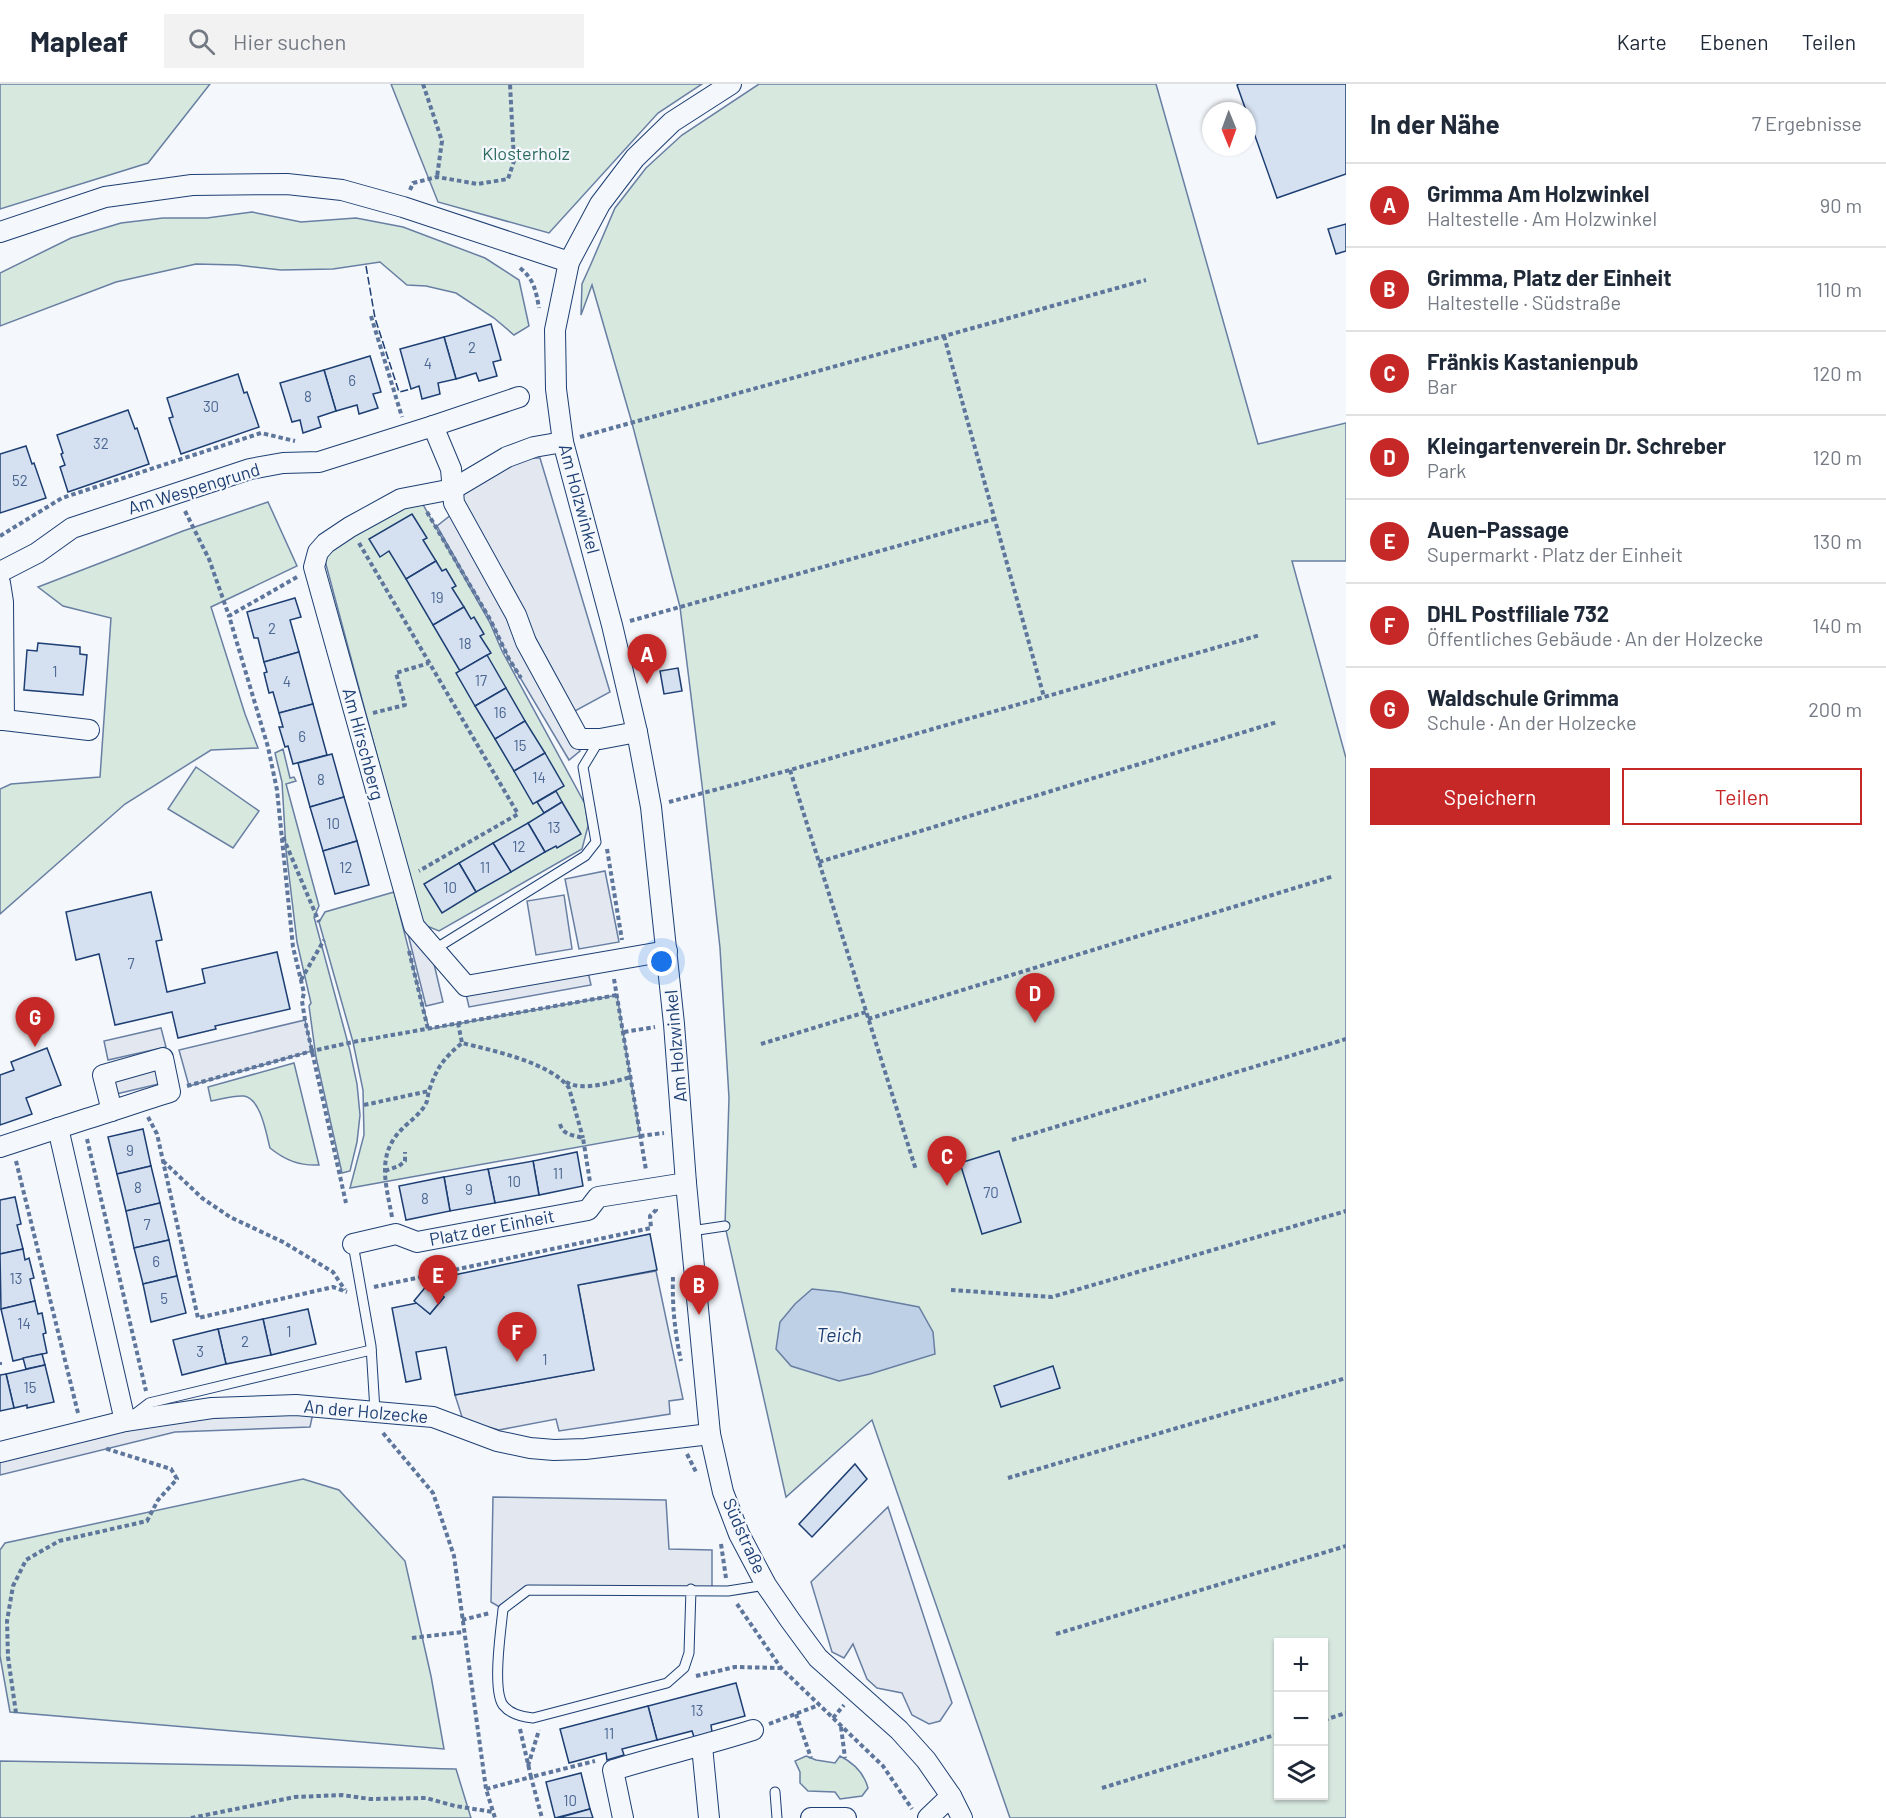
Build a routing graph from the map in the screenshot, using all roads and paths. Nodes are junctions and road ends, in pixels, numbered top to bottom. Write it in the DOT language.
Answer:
graph roads {
  1 [pos="423,84"];
  2 [pos="510,84"];
  3 [pos="731,84"];
  4 [pos="437,177"];
  5 [pos="403,207"];
  6 [pos="0,232"];
  7 [pos="511,261"];
  8 [pos="569,262"];
  9 [pos="1146,280"];
  10 [pos="371,316"];
  11 [pos="539,316"];
  12 [pos="944,336"];
  13 [pos="519,397"];
  14 [pos="402,417"];
  15 [pos="433,426"];
  16 [pos="563,442"];
  17 [pos="453,489"];
  18 [pos="179,493"];
  19 [pos="418,497"];
  20 [pos="994,519"];
  21 [pos="350,527"];
  22 [pos="314,567"];
  23 [pos="0,572"];
  24 [pos="0,583"];
  25 [pos="229,616"];
  26 [pos="612,625"];
  27 [pos="1260,635"];
  28 [pos="430,663"];
  29 [pos="523,682"];
  30 [pos="1044,697"];
  31 [pos="356,719"];
  32 [pos="2,720"];
  33 [pos="1277,722"];
  34 [pos="89,730"];
  35 [pos="637,732"];
  36 [pos="600,739"];
  37 [pos="790,770"];
  38 [pos="651,807"];
  39 [pos="282,833"];
  40 [pos="596,842"];
  41 [pos="819,862"];
  42 [pos="1334,876"];
  43 [pos="400,882"];
  44 [pos="319,922"];
  45 [pos="324,940"];
  46 [pos="408,949"];
  47 [pos="434,950"];
  48 [pos="667,951"];
  49 [pos="618,959"];
  50 [pos="301,980"];
  51 [pos="617,995"];
  52 [pos="866,1012"];
  53 [pos="868,1019"];
  54 [pos="458,1023"];
  55 [pos="674,1024"];
  56 [pos="429,1029"];
  57 [pos="624,1032"];
  58 [pos="1346,1038"];
  59 [pos="462,1043"];
  60 [pos="761,1044"];
  61 [pos="312,1052"];
  62 [pos="631,1077"];
  63 [pos="565,1082"];
  64 [pos="429,1090"];
  65 [pos="170,1092"];
  66 [pos="139,1102"];
  67 [pos="364,1105"];
  68 [pos="112,1111"];
  69 [pos="83,1120"];
  70 [pos="560,1124"];
  71 [pos="58,1128"];
  72 [pos="583,1138"];
  73 [pos="1012,1140"];
  74 [pos="5,1145"];
  75 [pos="405,1152"];
  76 [pos="163,1161"];
  77 [pos="916,1170"];
  78 [pos="386,1171"];
  79 [pos="686,1183"];
  80 [pos="591,1189"];
  81 [pos="652,1195"];
  82 [pos="346,1203"];
  83 [pos="1346,1211"];
  84 [pos="394,1226"];
  85 [pos="724,1226"];
  86 [pos="691,1231"];
  87 [pos="353,1244"];
  88 [pos="345,1290"];
  89 [pos="361,1290"];
  90 [pos="951,1290"];
  91 [pos="364,1305"];
  92 [pos="371,1350"];
  93 [pos="1346,1378"];
  94 [pos="149,1403"];
  95 [pos="375,1411"];
  96 [pos="125,1421"];
  97 [pos="90,1430"];
  98 [pos="710,1434"];
  99 [pos="0,1452"];
  100 [pos="1008,1478"];
  101 [pos="1346,1546"];
  102 [pos="766,1585"];
  103 [pos="691,1589"];
  104 [pos="728,1591"];
  105 [pos="502,1610"];
  106 [pos="462,1620"];
  107 [pos="463,1632"];
  108 [pos="1056,1634"];
  109 [pos="412,1638"];
  110 [pos="781,1668"];
  111 [pos="667,1683"];
  112 [pos="819,1705"];
  113 [pos="16,1713"];
  114 [pos="1346,1713"];
  115 [pos="516,1714"];
  116 [pos="547,1714"];
  117 [pos="796,1714"];
  118 [pos="1328,1718"];
  119 [pos="841,1726"];
  120 [pos="753,1730"];
  121 [pos="1274,1735"];
  122 [pos="702,1746"];
  123 [pos="811,1758"];
  124 [pos="845,1758"];
  125 [pos="528,1767"];
  126 [pos="613,1770"];
  127 [pos="531,1777"];
  128 [pos="1102,1788"];
  129 [pos="486,1789"];
  130 [pos="775,1792"];
  131 [pos="951,1796"];
  132 [pos="493,1812"];
  133 [pos="921,1815"];
  134 [pos="191,1818"];
  135 [pos="495,1818"];
  136 [pos="542,1818"];
  137 [pos="623,1818"];
  138 [pos="709,1818"];
  139 [pos="777,1818"];
  140 [pos="811,1818"];
  141 [pos="846,1818"];
  142 [pos="962,1818"];
  1 -- 4 [label="path"];
  2 -- 4 [label="path"];
  3 -- 8 [label="street, Am Holzwinkel"];
  4 -- 5 [label="path"];
  5 -- 6 [label="street"];
  5 -- 8 [label="street"];
  7 -- 11 [label="path"];
  8 -- 16 [label="street, Am Holzwinkel"];
  9 -- 12 [label="path"];
  10 -- 14 [label="path"];
  12 -- 16 [label="path"];
  12 -- 20 [label="path"];
  13 -- 15 [label="street, Am Wespengrund"];
  15 -- 17 [label="street"];
  15 -- 18 [label="street, Am Wespengrund"];
  16 -- 17 [label="street"];
  16 -- 26 [label="street, Am Holzwinkel"];
  17 -- 19 [label="street"];
  17 -- 36 [label="street"];
  18 -- 23 [label="street, Am Wespengrund"];
  18 -- 25 [label="path"];
  19 -- 21 [label="street"];
  19 -- 29 [label="path"];
  20 -- 26 [label="path"];
  20 -- 30 [label="path"];
  21 -- 22 [label="street"];
  21 -- 28 [label="path"];
  22 -- 25 [label="path"];
  22 -- 31 [label="street, Am Hirschberg"];
  24 -- 32 [label="street"];
  25 -- 39 [label="path"];
  26 -- 35 [label="street, Am Holzwinkel"];
  27 -- 30 [label="path"];
  28 -- 31 [label="path"];
  28 -- 43 [label="path"];
  30 -- 37 [label="path"];
  31 -- 43 [label="street, Am Hirschberg"];
  32 -- 34 [label="street"];
  33 -- 41 [label="path"];
  35 -- 36 [label="street"];
  35 -- 38 [label="street, Am Holzwinkel"];
  36 -- 40 [label="lane"];
  37 -- 38 [label="path"];
  37 -- 41 [label="path"];
  38 -- 48 [label="street, Am Holzwinkel"];
  39 -- 44 [label="path"];
  39 -- 50 [label="path"];
  40 -- 47 [label="lane"];
  40 -- 49 [label="path"];
  41 -- 52 [label="path"];
  42 -- 53 [label="path"];
  43 -- 47 [label="street, Am Hirschberg"];
  45 -- 50 [label="path"];
  46 -- 56 [label="path"];
  47 -- 49 [label="street, Am Hirschberg"];
  48 -- 49 [label="street, Am Hirschberg"];
  48 -- 55 [label="street, Am Holzwinkel"];
  49 -- 51 [label="path"];
  50 -- 61 [label="path"];
  51 -- 54 [label="path"];
  51 -- 57 [label="path"];
  52 -- 53 [label="path"];
  52 -- 60 [label="path"];
  53 -- 77 [label="path"];
  54 -- 56 [label="path"];
  54 -- 59 [label="path"];
  55 -- 57 [label="path"];
  55 -- 79 [label="street, Am Holzwinkel"];
  56 -- 61 [label="path"];
  57 -- 62 [label="path"];
  58 -- 73 [label="path"];
  59 -- 63 [label="path"];
  59 -- 64 [label="path"];
  61 -- 65 [label="path"];
  61 -- 82 [label="path"];
  62 -- 63 [label="path"];
  62 -- 81 [label="path"];
  63 -- 72 [label="path"];
  64 -- 67 [label="path"];
  64 -- 78 [label="path"];
  65 -- 66 [label="street"];
  65 -- 68 [label="street"];
  66 -- 68 [label="street"];
  66 -- 76 [label="path"];
  68 -- 69 [label="street"];
  69 -- 71 [label="street"];
  69 -- 94 [label="path"];
  70 -- 72 [label="path"];
  71 -- 74 [label="street"];
  71 -- 96 [label="street"];
  72 -- 80 [label="path"];
  74 -- 97 [label="path"];
  75 -- 78 [label="path"];
  76 -- 88 [label="path"];
  76 -- 88 [label="path"];
  78 -- 84 [label="path"];
  79 -- 81 [label="street, Platz der Einheit"];
  79 -- 86 [label="street, Südstraße"];
  81 -- 87 [label="street, Platz der Einheit"];
  81 -- 89 [label="path"];
  83 -- 90 [label="path"];
  85 -- 86 [label="lane"];
  86 -- 98 [label="street, Südstraße"];
  87 -- 89 [label="lane, Platz der Einheit"];
  88 -- 91 [label="path"];
  89 -- 91 [label="lane, Platz der Einheit"];
  91 -- 92 [label="lane, Platz der Einheit"];
  92 -- 94 [label="lane"];
  92 -- 95 [label="lane, Platz der Einheit"];
  93 -- 100 [label="path"];
  94 -- 96 [label="lane"];
  95 -- 96 [label="street, An der Holzecke"];
  95 -- 98 [label="street, An der Holzecke"];
  95 -- 106 [label="path"];
  96 -- 97 [label="street, An der Holzecke"];
  97 -- 99 [label="street, An der Holzecke"];
  97 -- 113 [label="path"];
  98 -- 102 [label="street, Südstraße"];
  101 -- 108 [label="path"];
  102 -- 104 [label="lane"];
  102 -- 131 [label="street, Südstraße"];
  103 -- 104 [label="lane"];
  103 -- 105 [label="lane"];
  103 -- 111 [label="lane"];
  104 -- 110 [label="path"];
  105 -- 106 [label="path"];
  105 -- 115 [label="lane"];
  106 -- 107 [label="path"];
  107 -- 109 [label="path"];
  107 -- 129 [label="path"];
  110 -- 111 [label="path"];
  110 -- 112 [label="path"];
  111 -- 116 [label="lane"];
  112 -- 117 [label="path"];
  112 -- 119 [label="path"];
  114 -- 118 [label="path"];
  115 -- 116 [label="lane"];
  115 -- 125 [label="path"];
  116 -- 125 [label="path"];
  117 -- 120 [label="path"];
  117 -- 123 [label="path"];
  119 -- 124 [label="path"];
  119 -- 133 [label="path"];
  120 -- 122 [label="street"];
  121 -- 128 [label="path"];
  122 -- 126 [label="street"];
  122 -- 138 [label="street"];
  125 -- 127 [label="path"];
  126 -- 127 [label="path"];
  126 -- 137 [label="street"];
  127 -- 129 [label="path"];
  127 -- 136 [label="path"];
  129 -- 132 [label="path"];
  130 -- 139 [label="lane"];
  131 -- 133 [label="street"];
  131 -- 142 [label="street, Südstraße"];
  132 -- 134 [label="path"];
  132 -- 135 [label="path"];
  140 -- 141 [label="street"];
}
